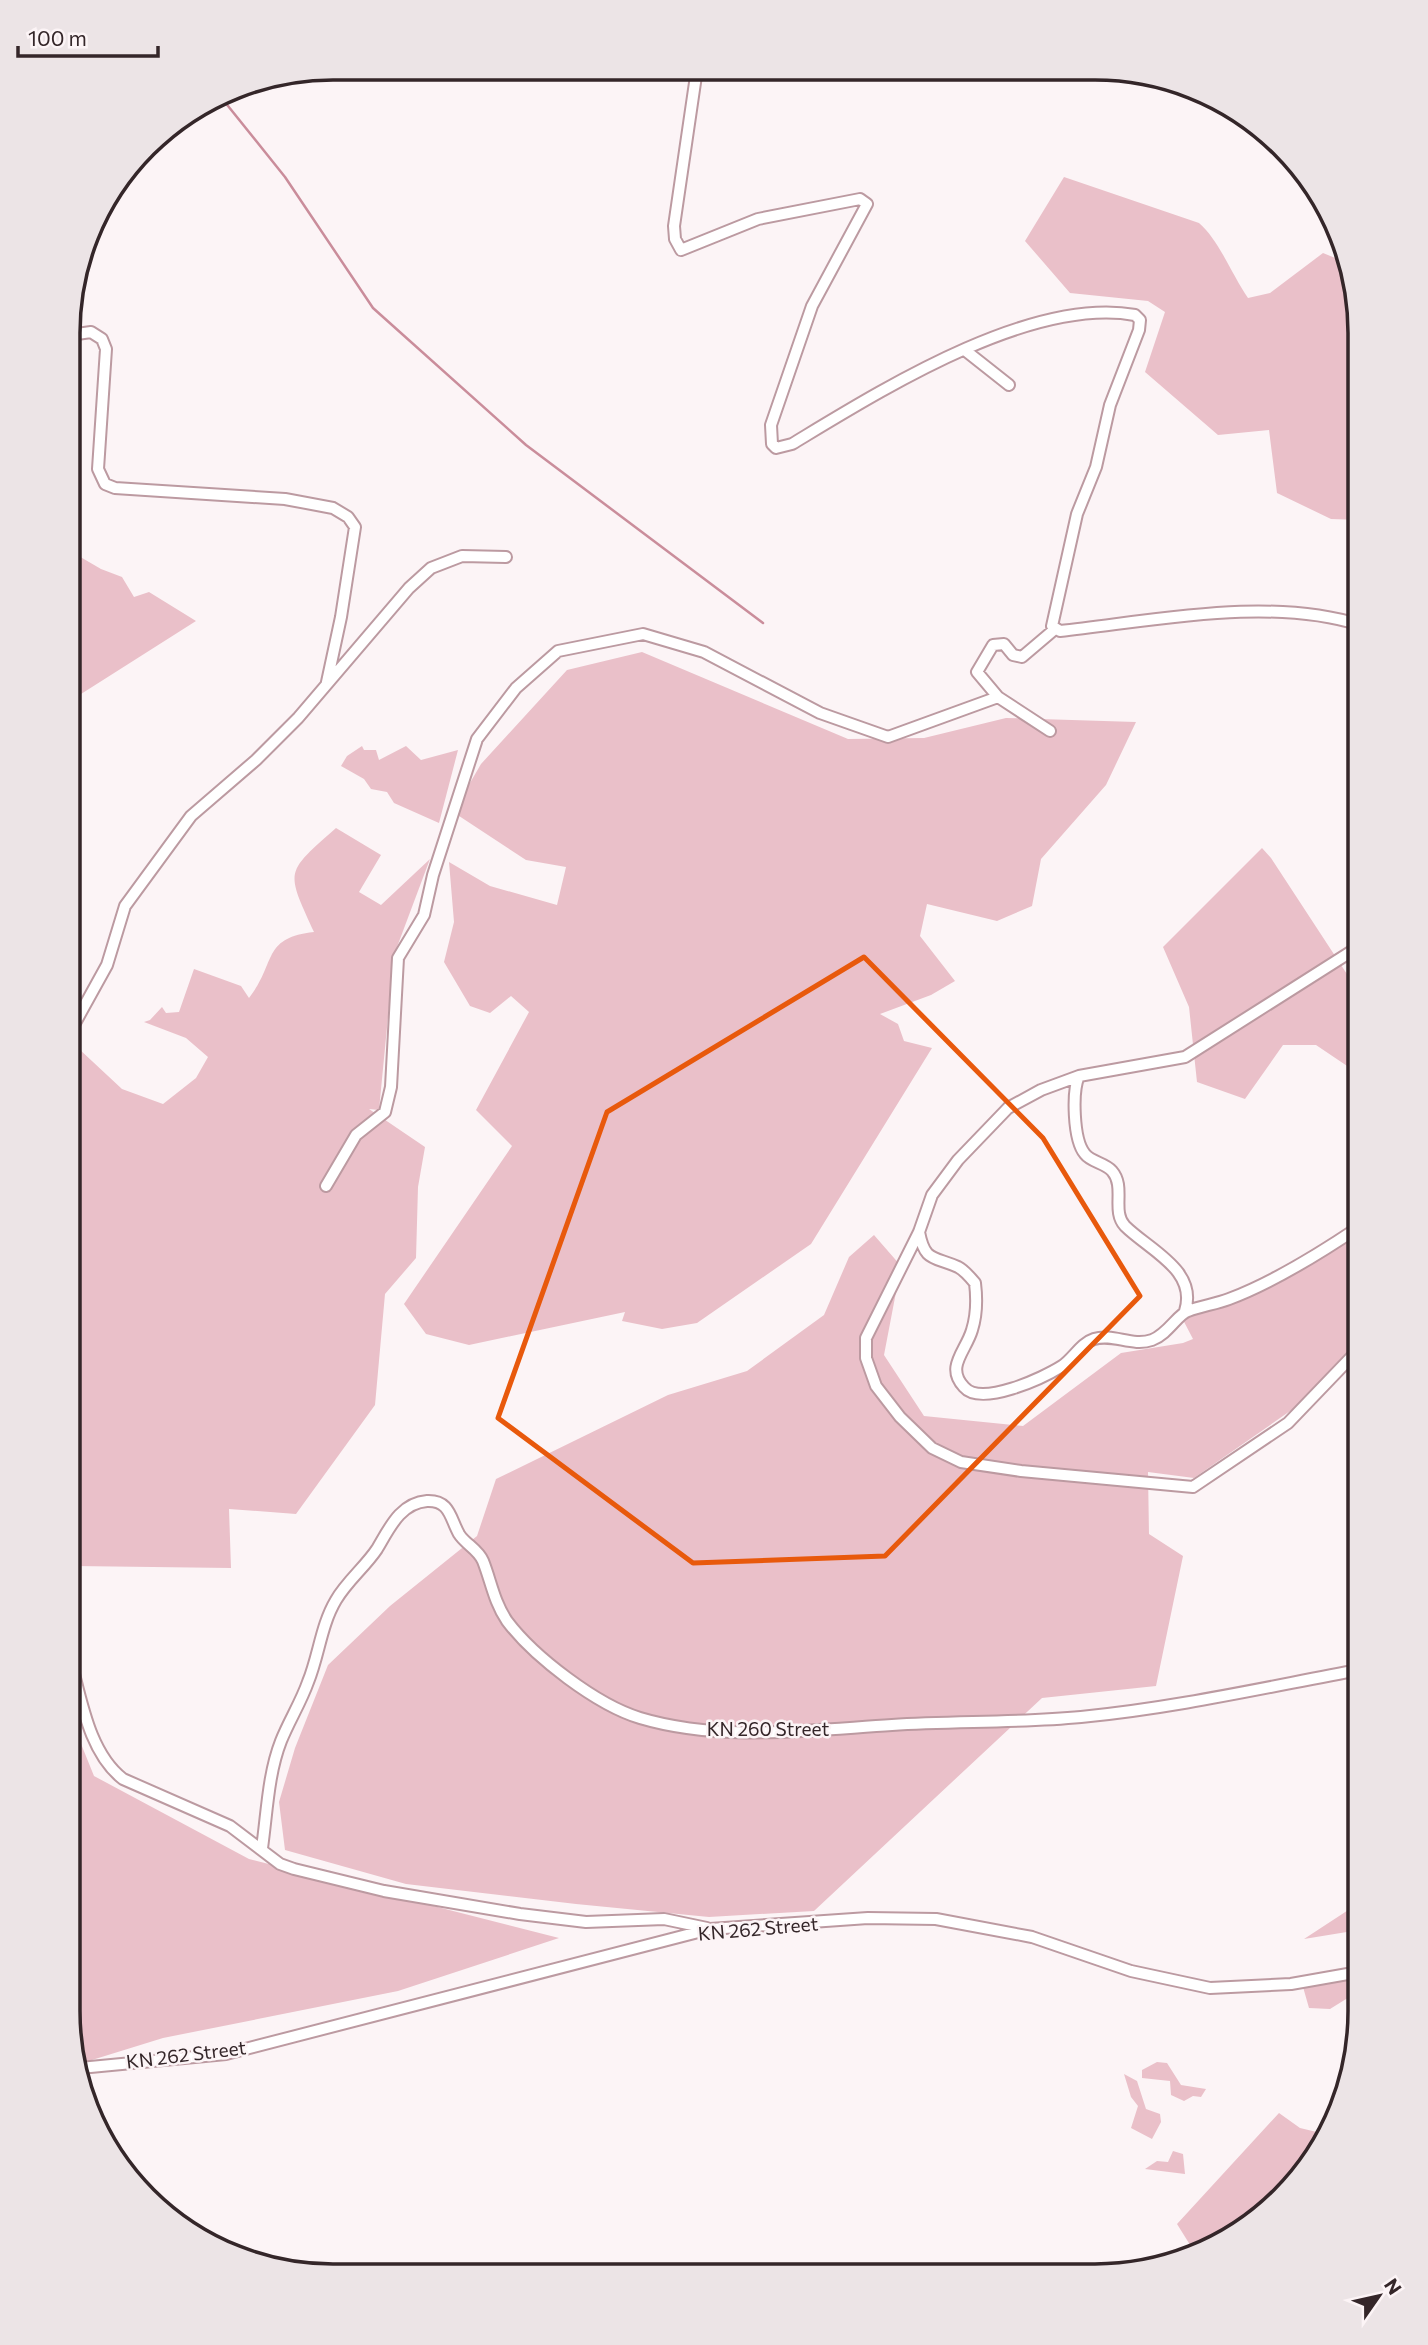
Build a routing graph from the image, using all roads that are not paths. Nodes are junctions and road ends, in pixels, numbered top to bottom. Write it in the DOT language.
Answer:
graph roads {
  1 [pos="695,80"];
  2 [pos="80,333"];
  3 [pos="966,351"];
  4 [pos="1009,385"];
  5 [pos="506,557"];
  6 [pos="1348,622"];
  7 [pos="1055,629"];
  8 [pos="326,684"];
  9 [pos="998,697"];
  10 [pos="1050,731"];
  11 [pos="1348,954"];
  12 [pos="80,1013"];
  13 [pos="1079,1076"];
  14 [pos="326,1186"];
  15 [pos="919,1232"];
  16 [pos="1348,1233"];
  17 [pos="1185,1311"];
  18 [pos="1348,1360"];
  19 [pos="1348,1672"];
  20 [pos="80,1691"];
  21 [pos="262,1848"];
  22 [pos="710,1929"];
  23 [pos="1348,1974"];
  24 [pos="87,2067"];
  1 -- 3 [label="street"];
  2 -- 8 [label="street"];
  3 -- 4 [label="street"];
  3 -- 7 [label="street"];
  5 -- 8 [label="street"];
  6 -- 7 [label="street"];
  7 -- 9 [label="street"];
  8 -- 12 [label="street"];
  9 -- 10 [label="street"];
  9 -- 14 [label="street"];
  11 -- 13 [label="street"];
  13 -- 15 [label="street"];
  13 -- 17 [label="street"];
  15 -- 17 [label="street"];
  15 -- 18 [label="street"];
  16 -- 17 [label="street"];
  19 -- 21 [label="street, KN 260 Street"];
  20 -- 21 [label="street"];
  21 -- 22 [label="street"];
  22 -- 23 [label="street, KN 262 Street"];
  22 -- 24 [label="street, KN 262 Street"];
}
